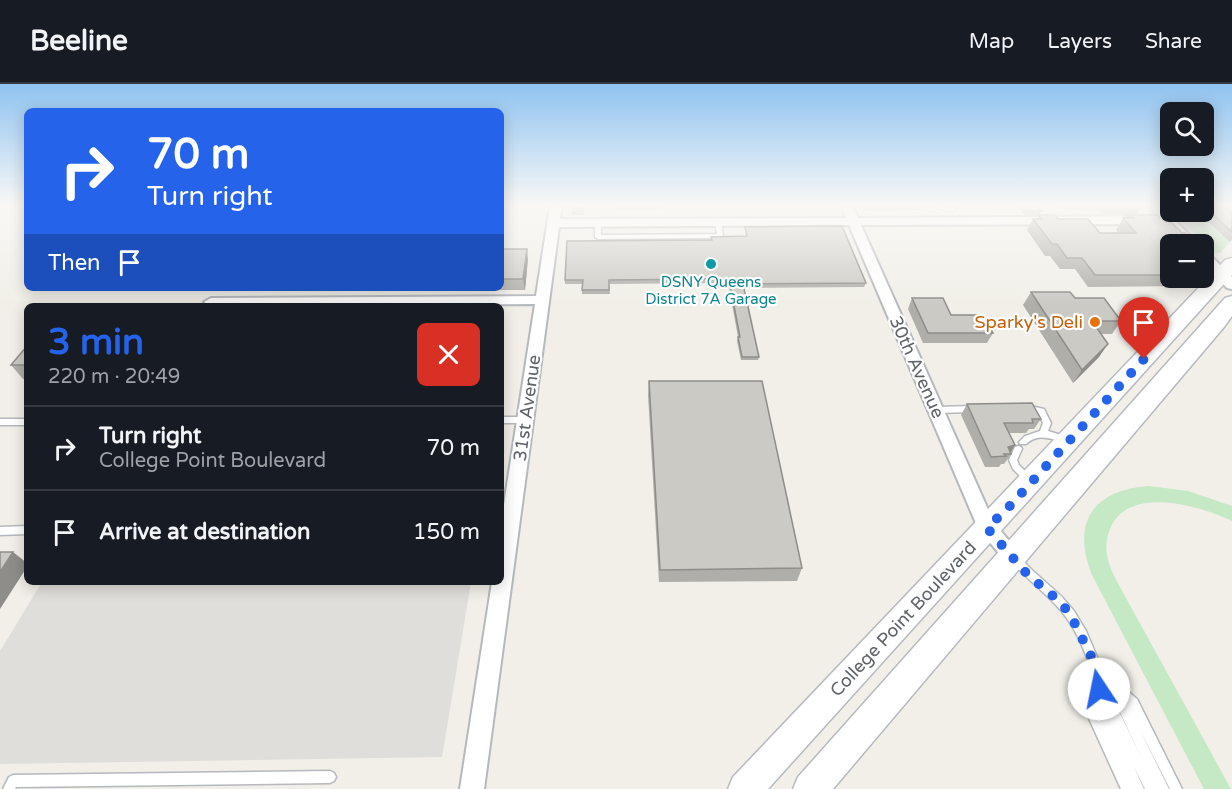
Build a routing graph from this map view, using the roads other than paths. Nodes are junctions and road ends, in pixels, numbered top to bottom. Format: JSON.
{"nodes":[{"id":1,"x":552,"y":239,"type":"edge"},
{"id":2,"x":861,"y":239,"type":"edge"},
{"id":3,"x":1214,"y":264,"type":"edge"},
{"id":4,"x":1229,"y":275,"type":"edge"},
{"id":5,"x":543,"y":300,"type":"junction"},
{"id":6,"x":211,"y":302,"type":"dead end"},
{"id":7,"x":1232,"y":302,"type":"edge"},
{"id":8,"x":1225,"y":322,"type":"edge"},
{"id":9,"x":1022,"y":408,"type":"edge"},
{"id":10,"x":987,"y":409,"type":"edge"},
{"id":11,"x":936,"y":410,"type":"junction"},
{"id":12,"x":504,"y":420,"type":"edge"},
{"id":13,"x":525,"y":420,"type":"junction"},
{"id":14,"x":0,"y":422,"type":"edge"},
{"id":15,"x":24,"y":422,"type":"edge"},
{"id":16,"x":1043,"y":433,"type":"junction"},
{"id":17,"x":1069,"y":440,"type":"junction"},
{"id":18,"x":1031,"y":481,"type":"junction"},
{"id":19,"x":506,"y":523,"type":"edge"},
{"id":20,"x":987,"y":528,"type":"junction"},
{"id":21,"x":24,"y":530,"type":"edge"},
{"id":22,"x":0,"y":531,"type":"edge"},
{"id":23,"x":504,"y":539,"type":"edge"},
{"id":24,"x":1013,"y":556,"type":"junction"},
{"id":25,"x":498,"y":585,"type":"edge"},
{"id":26,"x":1101,"y":676,"type":"junction"},
{"id":27,"x":330,"y":777,"type":"dead end"},
{"id":28,"x":9,"y":789,"type":"edge"},
{"id":29,"x":472,"y":789,"type":"edge"},
{"id":30,"x":745,"y":789,"type":"edge"},
{"id":31,"x":810,"y":789,"type":"edge"},
{"id":32,"x":1126,"y":789,"type":"edge"},
{"id":33,"x":1138,"y":789,"type":"edge"},
{"id":34,"x":1151,"y":789,"type":"edge"},
{"id":35,"x":1163,"y":789,"type":"edge"},
{"id":36,"x":1176,"y":789,"type":"edge"}],
"edges":[{"from":1,"to":5,"type":"street","name":"31st Avenue"},
{"from":2,"to":11,"type":"street","name":"30th Avenue"},
{"from":3,"to":4,"type":"street"},
{"from":4,"to":17,"type":"main road","name":"College Point Boulevard"},
{"from":5,"to":6,"type":"street"},
{"from":5,"to":13,"type":"street","name":"31st Avenue"},
{"from":7,"to":8,"type":"main road"},
{"from":8,"to":24,"type":"main road"},
{"from":9,"to":16,"type":"lane"},
{"from":10,"to":11,"type":"lane"},
{"from":11,"to":20,"type":"street","name":"30th Avenue"},
{"from":12,"to":13,"type":"lane"},
{"from":13,"to":19,"type":"street","name":"31st Avenue"},
{"from":14,"to":15,"type":"lane"},
{"from":16,"to":17,"type":"lane"},
{"from":16,"to":18,"type":"lane"},
{"from":17,"to":18,"type":"main road","name":"College Point Boulevard"},
{"from":18,"to":20,"type":"main road","name":"College Point Boulevard"},
{"from":19,"to":23,"type":"street","name":"31st Avenue"},
{"from":20,"to":24,"type":"street","name":"30th Avenue"},
{"from":20,"to":30,"type":"main road","name":"College Point Boulevard"},
{"from":21,"to":22,"type":"lane"},
{"from":24,"to":26,"type":"lane"},
{"from":24,"to":31,"type":"main road"},
{"from":25,"to":29,"type":"street","name":"31st Avenue"},
{"from":26,"to":32,"type":"lane"},
{"from":26,"to":33,"type":"lane"},
{"from":26,"to":34,"type":"lane"},
{"from":26,"to":35,"type":"lane"},
{"from":26,"to":36,"type":"lane"},
{"from":27,"to":28,"type":"lane"}]}
